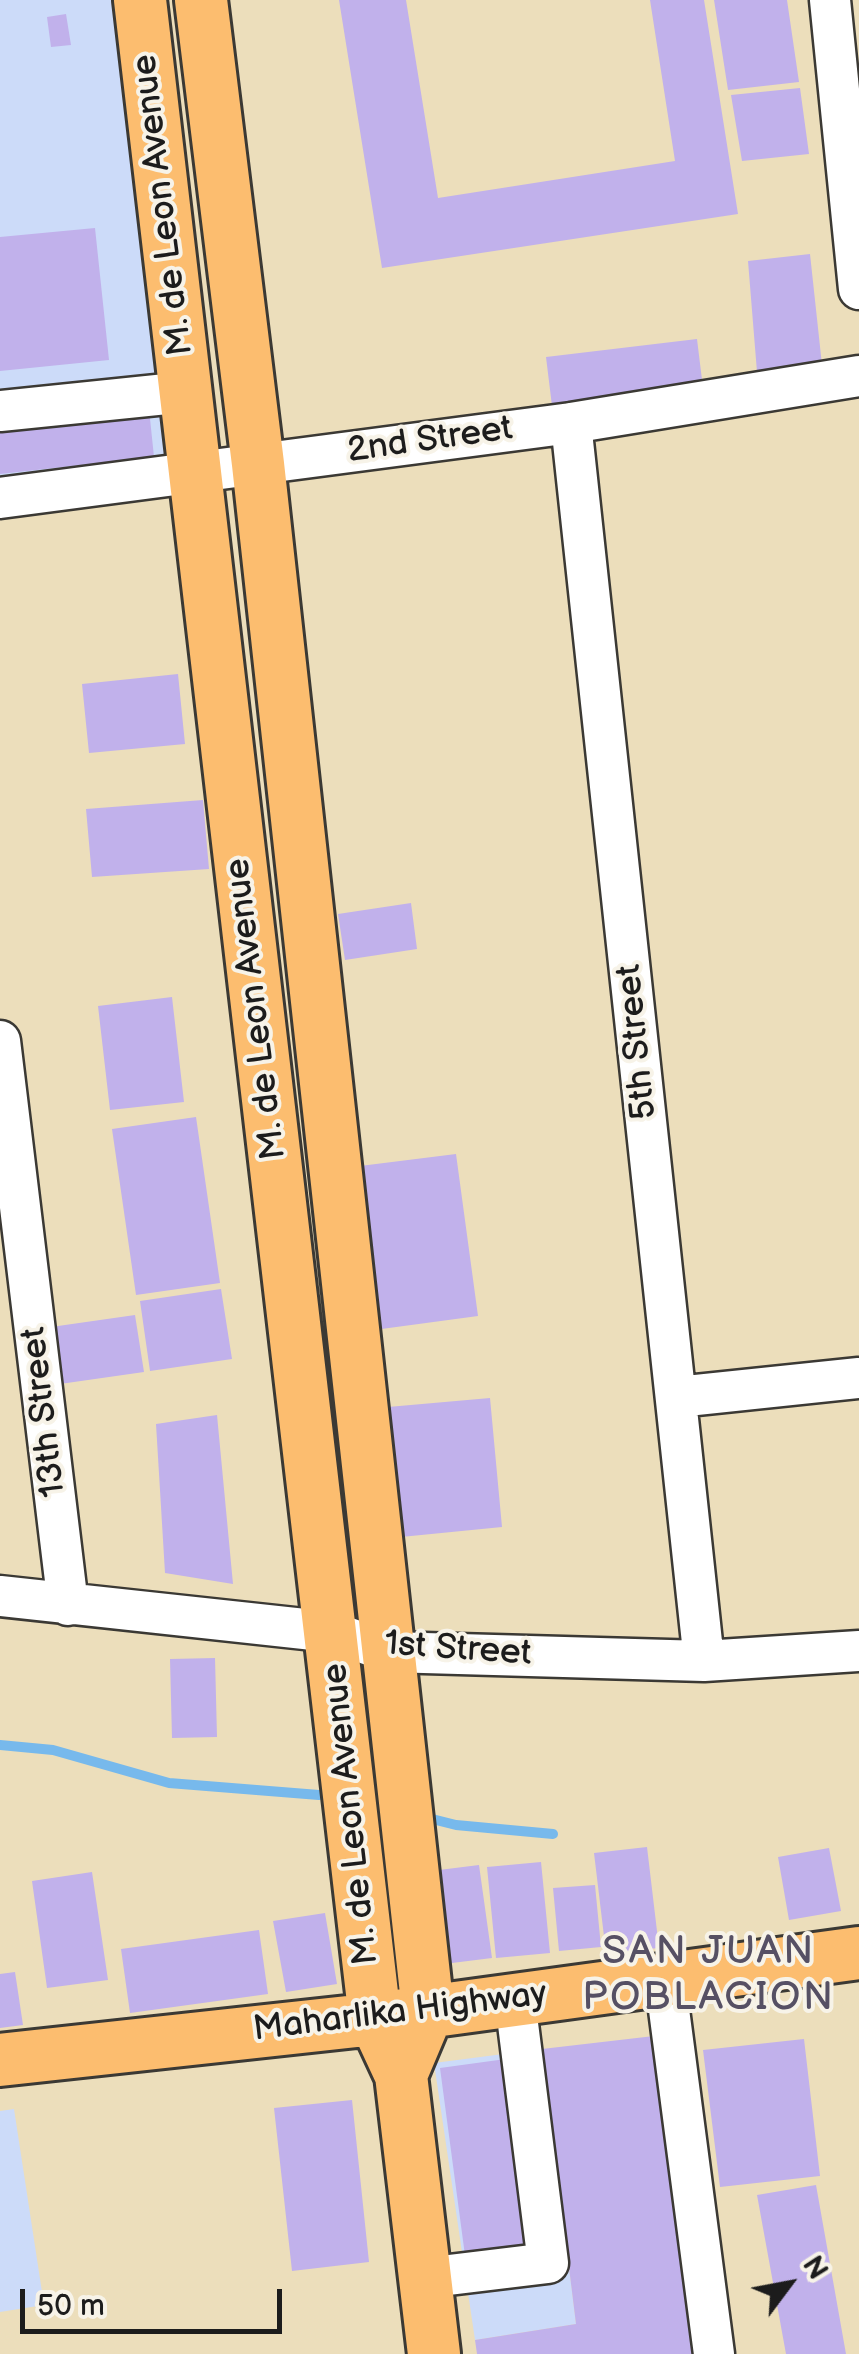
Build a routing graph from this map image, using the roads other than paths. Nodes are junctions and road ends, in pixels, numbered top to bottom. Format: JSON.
{"nodes":[{"id":1,"x":140,"y":0,"type":"edge"},
{"id":2,"x":201,"y":0,"type":"edge"},
{"id":3,"x":830,"y":0,"type":"edge"},
{"id":4,"x":859,"y":289,"type":"edge"},
{"id":5,"x":859,"y":376,"type":"edge"},
{"id":6,"x":186,"y":392,"type":"junction"},
{"id":7,"x":0,"y":410,"type":"edge"},
{"id":8,"x":571,"y":422,"type":"junction"},
{"id":9,"x":258,"y":464,"type":"junction"},
{"id":10,"x":193,"y":471,"type":"junction"},
{"id":11,"x":0,"y":498,"type":"edge"},
{"id":12,"x":0,"y":1041,"type":"edge"},
{"id":13,"x":859,"y":1378,"type":"edge"},
{"id":14,"x":677,"y":1397,"type":"junction"},
{"id":15,"x":0,"y":1596,"type":"edge"},
{"id":16,"x":68,"y":1606,"type":"junction"},
{"id":17,"x":332,"y":1632,"type":"junction"},
{"id":18,"x":859,"y":1650,"type":"edge"},
{"id":19,"x":390,"y":1652,"type":"junction"},
{"id":20,"x":704,"y":1662,"type":"junction"},
{"id":21,"x":859,"y":1954,"type":"edge"},
{"id":22,"x":664,"y":1979,"type":"junction"},
{"id":23,"x":515,"y":2000,"type":"junction"},
{"id":24,"x":428,"y":2011,"type":"junction"},
{"id":25,"x":375,"y":2018,"type":"junction"},
{"id":26,"x":0,"y":2060,"type":"edge"},
{"id":27,"x":401,"y":2075,"type":"junction"},
{"id":28,"x":424,"y":2278,"type":"junction"},
{"id":29,"x":434,"y":2354,"type":"edge"},
{"id":30,"x":714,"y":2354,"type":"edge"}],
"edges":[{"from":1,"to":6,"type":"main road","name":"M. de Leon Avenue"},
{"from":2,"to":9,"type":"main road","name":"M. de Leon Avenue"},
{"from":3,"to":4,"type":"street"},
{"from":5,"to":8,"type":"street","name":"2nd Street"},
{"from":6,"to":7,"type":"street"},
{"from":6,"to":10,"type":"main road","name":"M. de Leon Avenue"},
{"from":8,"to":9,"type":"street","name":"2nd Street"},
{"from":8,"to":14,"type":"street","name":"5th Street"},
{"from":9,"to":10,"type":"street","name":"2nd Street"},
{"from":9,"to":19,"type":"main road","name":"M. de Leon Avenue"},
{"from":10,"to":11,"type":"street","name":"2nd Street"},
{"from":10,"to":17,"type":"main road","name":"M. de Leon Avenue"},
{"from":12,"to":16,"type":"street","name":"13th Street"},
{"from":13,"to":14,"type":"street"},
{"from":14,"to":20,"type":"street","name":"5th Street"},
{"from":15,"to":16,"type":"street","name":"1st Street"},
{"from":16,"to":17,"type":"street","name":"1st Street"},
{"from":17,"to":19,"type":"street","name":"1st Street"},
{"from":17,"to":25,"type":"main road","name":"M. de Leon Avenue"},
{"from":18,"to":20,"type":"street","name":"1st Street"},
{"from":19,"to":20,"type":"street","name":"1st Street"},
{"from":19,"to":24,"type":"main road","name":"M. de Leon Avenue"},
{"from":21,"to":22,"type":"main road","name":"Maharlika Highway"},
{"from":22,"to":23,"type":"main road","name":"Maharlika Highway"},
{"from":22,"to":30,"type":"street"},
{"from":23,"to":24,"type":"main road","name":"Maharlika Highway"},
{"from":23,"to":28,"type":"street"},
{"from":24,"to":25,"type":"main road","name":"Maharlika Highway"},
{"from":24,"to":27,"type":"main road"},
{"from":25,"to":26,"type":"main road","name":"Maharlika Highway"},
{"from":25,"to":27,"type":"main road","name":"M. de Leon Avenue"},
{"from":27,"to":28,"type":"main road"},
{"from":28,"to":29,"type":"main road"}]}
